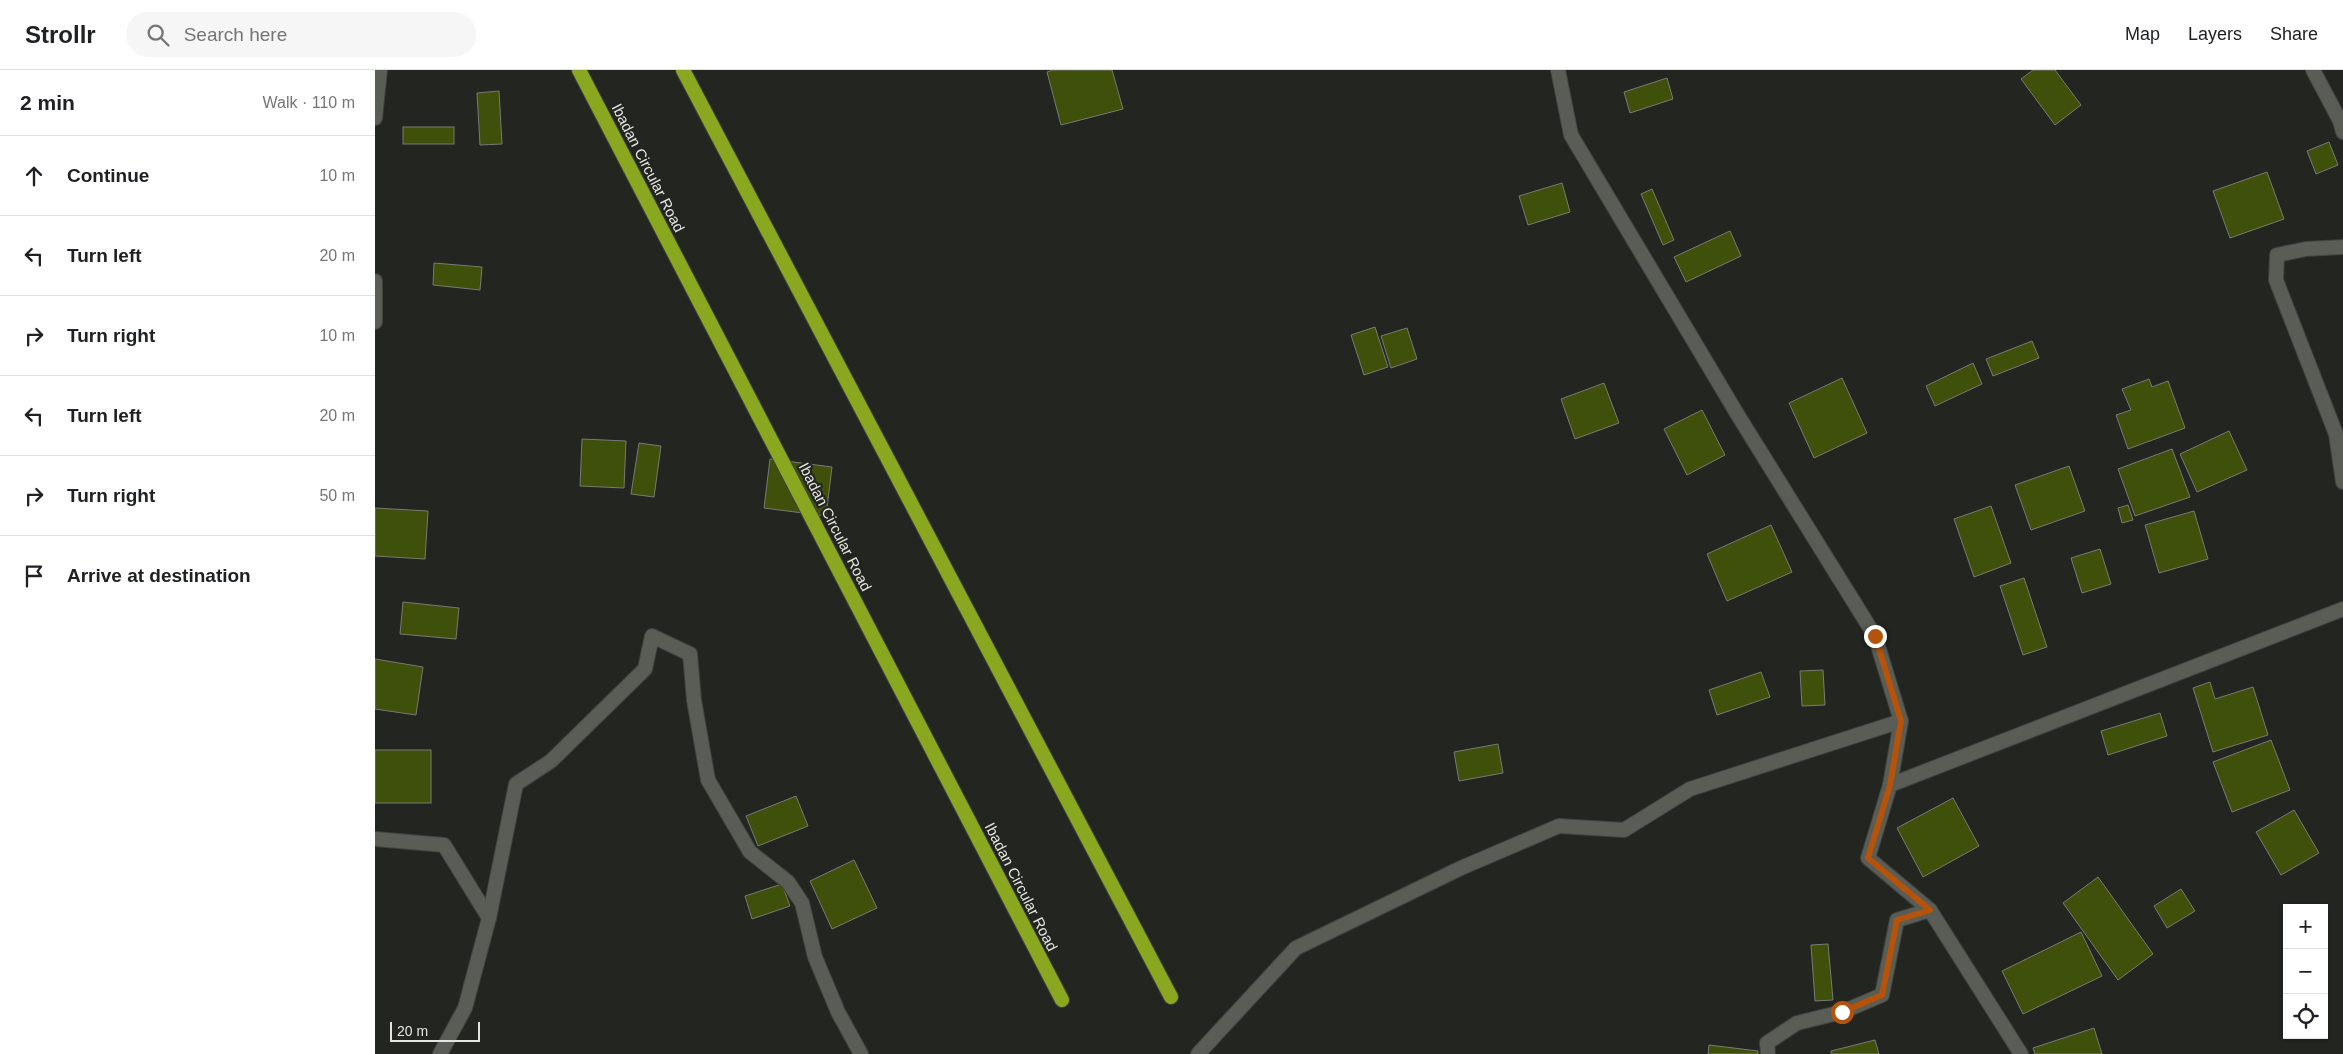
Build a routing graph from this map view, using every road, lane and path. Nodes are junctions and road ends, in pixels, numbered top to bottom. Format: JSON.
{"nodes":[{"id":1,"x":380,"y":70,"type":"edge"},
{"id":2,"x":579,"y":70,"type":"edge"},
{"id":3,"x":683,"y":70,"type":"edge"},
{"id":4,"x":1558,"y":70,"type":"edge"},
{"id":5,"x":2313,"y":70,"type":"edge"},
{"id":6,"x":375,"y":118,"type":"edge"},
{"id":7,"x":2343,"y":132,"type":"edge"},
{"id":8,"x":2343,"y":246,"type":"edge"},
{"id":9,"x":375,"y":280,"type":"edge"},
{"id":10,"x":375,"y":322,"type":"edge"},
{"id":11,"x":2343,"y":482,"type":"edge"},
{"id":12,"x":2343,"y":610,"type":"edge"},
{"id":13,"x":1901,"y":721,"type":"junction"},
{"id":14,"x":1890,"y":785,"type":"junction"},
{"id":15,"x":375,"y":839,"type":"edge"},
{"id":16,"x":1930,"y":910,"type":"junction"},
{"id":17,"x":489,"y":918,"type":"junction"},
{"id":18,"x":1171,"y":997,"type":"dead end"},
{"id":19,"x":1062,"y":1000,"type":"dead end"},
{"id":20,"x":440,"y":1054,"type":"edge"},
{"id":21,"x":861,"y":1054,"type":"edge"},
{"id":22,"x":1198,"y":1054,"type":"edge"},
{"id":23,"x":1768,"y":1054,"type":"edge"},
{"id":24,"x":2021,"y":1054,"type":"edge"}],
"edges":[{"from":1,"to":6,"type":"street"},
{"from":2,"to":19,"type":"highway","name":"Ibadan Circular Road"},
{"from":3,"to":18,"type":"highway"},
{"from":4,"to":13,"type":"street"},
{"from":5,"to":7,"type":"street"},
{"from":8,"to":11,"type":"street"},
{"from":9,"to":10,"type":"street"},
{"from":12,"to":14,"type":"street"},
{"from":13,"to":14,"type":"street"},
{"from":13,"to":22,"type":"street"},
{"from":14,"to":16,"type":"street"},
{"from":15,"to":17,"type":"street"},
{"from":16,"to":23,"type":"street"},
{"from":16,"to":24,"type":"street"},
{"from":17,"to":20,"type":"street"},
{"from":17,"to":21,"type":"street"}]}
